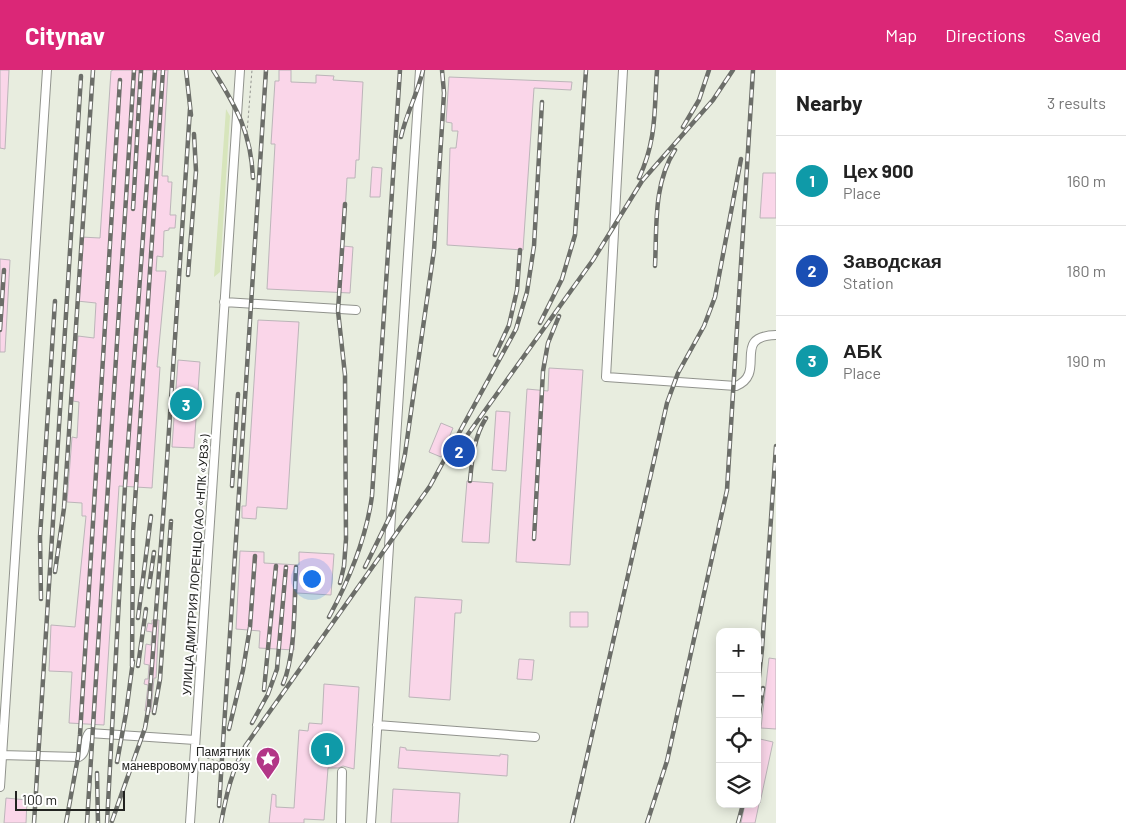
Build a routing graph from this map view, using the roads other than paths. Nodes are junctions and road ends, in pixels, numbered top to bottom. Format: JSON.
{"nodes":[{"id":1,"x":47,"y":70,"type":"edge"},
{"id":2,"x":240,"y":70,"type":"edge"},
{"id":3,"x":420,"y":70,"type":"edge"},
{"id":4,"x":623,"y":70,"type":"edge"},
{"id":5,"x":224,"y":302,"type":"junction"},
{"id":6,"x":356,"y":310,"type":"dead end"},
{"id":7,"x":776,"y":335,"type":"edge"},
{"id":8,"x":377,"y":724,"type":"junction"},
{"id":9,"x":535,"y":737,"type":"dead end"},
{"id":10,"x":195,"y":740,"type":"junction"},
{"id":11,"x":1,"y":755,"type":"edge"},
{"id":12,"x":342,"y":772,"type":"dead end"},
{"id":13,"x":0,"y":787,"type":"edge"},
{"id":14,"x":190,"y":823,"type":"edge"},
{"id":15,"x":341,"y":823,"type":"edge"},
{"id":16,"x":371,"y":823,"type":"edge"}],
"edges":[{"from":1,"to":11,"type":"lane"},
{"from":2,"to":5,"type":"lane","name":"УЛИЦА ДМИТРИЯ ЛОРЕНЦО (АО «НПК «УВЗ»)"},
{"from":3,"to":8,"type":"lane"},
{"from":4,"to":7,"type":"lane"},
{"from":5,"to":6,"type":"lane"},
{"from":5,"to":10,"type":"lane","name":"УЛИЦА ДМИТРИЯ ЛОРЕНЦО (АО «НПК «УВЗ»)"},
{"from":8,"to":9,"type":"lane"},
{"from":8,"to":16,"type":"lane"},
{"from":10,"to":11,"type":"lane"},
{"from":10,"to":14,"type":"lane","name":"УЛИЦА ДМИТРИЯ ЛОРЕНЦО (АО «НПК «УВЗ»)"},
{"from":11,"to":13,"type":"lane"},
{"from":12,"to":15,"type":"lane"}]}
